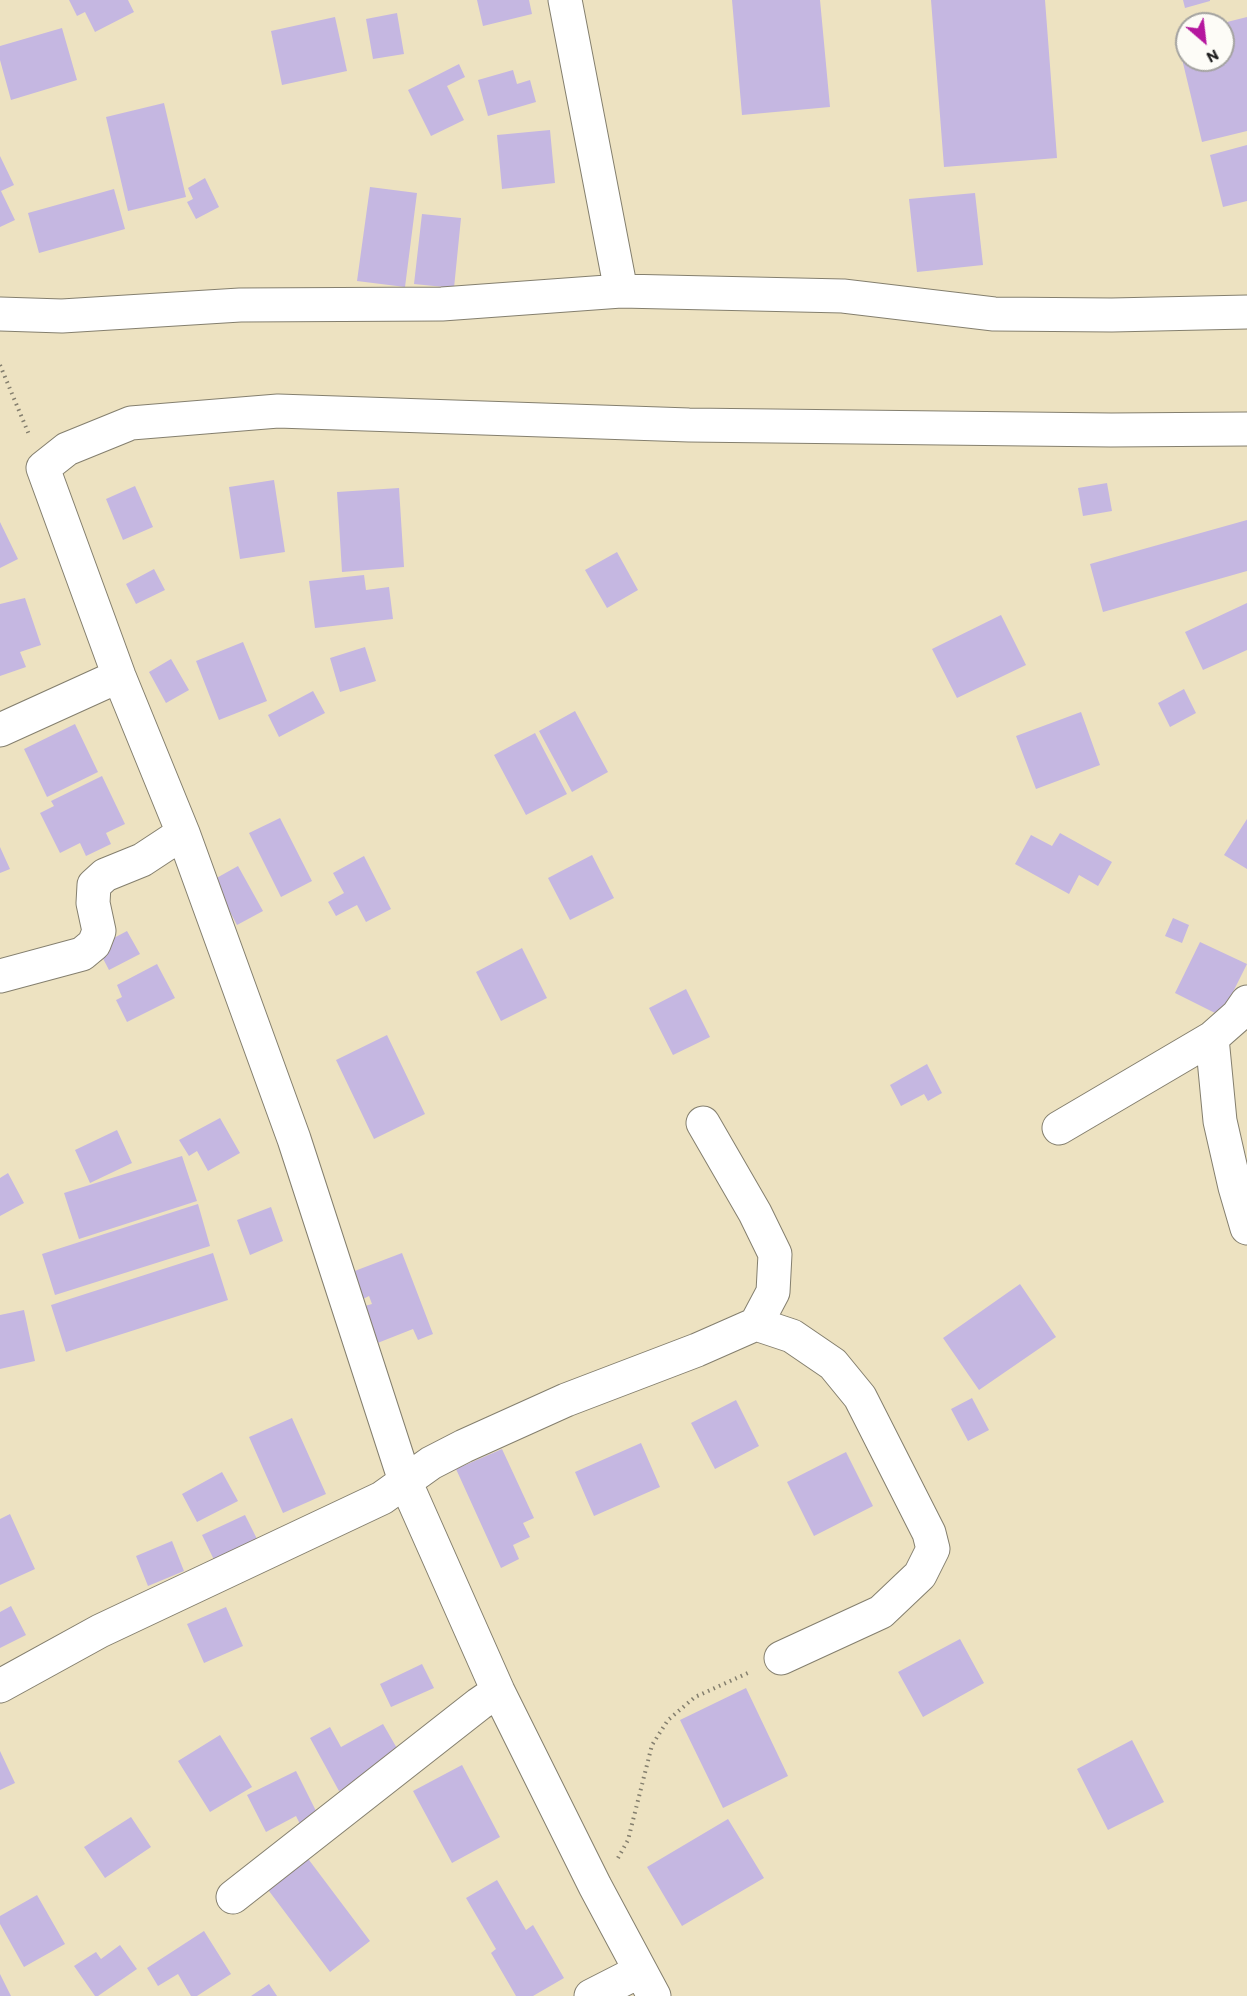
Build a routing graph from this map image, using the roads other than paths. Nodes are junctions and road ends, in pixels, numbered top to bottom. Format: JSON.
{"nodes":[{"id":1,"x":565,"y":0,"type":"edge"},
{"id":2,"x":621,"y":291,"type":"junction"},
{"id":3,"x":1247,"y":312,"type":"edge"},
{"id":4,"x":0,"y":314,"type":"edge"},
{"id":5,"x":1247,"y":429,"type":"edge"},
{"id":6,"x":119,"y":676,"type":"junction"},
{"id":7,"x":0,"y":730,"type":"edge"},
{"id":8,"x":183,"y":833,"type":"junction"},
{"id":9,"x":0,"y":976,"type":"edge"},
{"id":10,"x":1247,"y":1002,"type":"edge"},
{"id":11,"x":1212,"y":1038,"type":"junction"},
{"id":12,"x":703,"y":1123,"type":"dead end"},
{"id":13,"x":1059,"y":1128,"type":"dead end"},
{"id":14,"x":1247,"y":1228,"type":"edge"},
{"id":15,"x":756,"y":1324,"type":"junction"},
{"id":16,"x":405,"y":1480,"type":"junction"},
{"id":17,"x":781,"y":1658,"type":"road end"},
{"id":18,"x":0,"y":1686,"type":"edge"},
{"id":19,"x":498,"y":1692,"type":"junction"},
{"id":20,"x":233,"y":1897,"type":"dead end"},
{"id":21,"x":647,"y":1983,"type":"edge"},
{"id":22,"x":591,"y":1996,"type":"edge"}],
"edges":[{"from":1,"to":2,"type":"street"},
{"from":2,"to":3,"type":"street"},
{"from":2,"to":4,"type":"street"},
{"from":5,"to":6,"type":"street"},
{"from":6,"to":7,"type":"street"},
{"from":6,"to":8,"type":"street"},
{"from":8,"to":9,"type":"street"},
{"from":8,"to":16,"type":"street"},
{"from":10,"to":11,"type":"street"},
{"from":11,"to":13,"type":"street"},
{"from":11,"to":14,"type":"street"},
{"from":12,"to":15,"type":"street"},
{"from":15,"to":16,"type":"street"},
{"from":15,"to":17,"type":"street"},
{"from":16,"to":18,"type":"street"},
{"from":16,"to":19,"type":"street"},
{"from":19,"to":20,"type":"street"},
{"from":19,"to":21,"type":"street"},
{"from":21,"to":22,"type":"street"}]}
